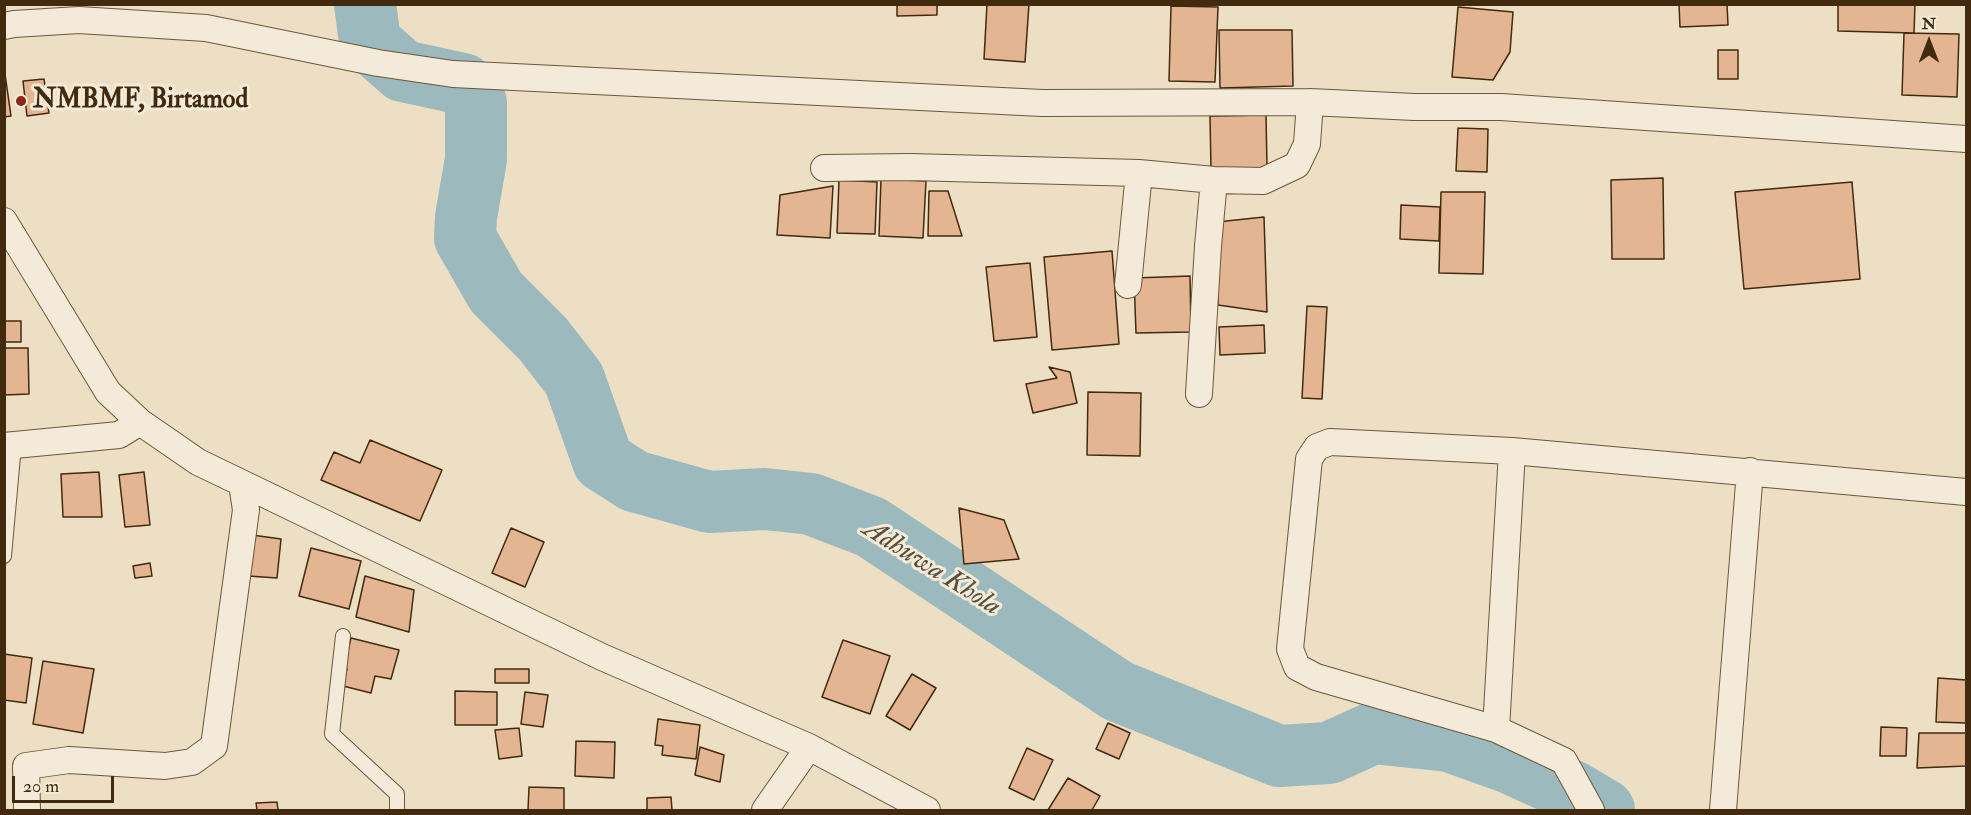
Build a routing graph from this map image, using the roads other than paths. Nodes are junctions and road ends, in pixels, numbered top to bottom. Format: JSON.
{"nodes":[{"id":1,"x":4,"y":27,"type":"edge"},
{"id":2,"x":1310,"y":102,"type":"junction"},
{"id":3,"x":1966,"y":139,"type":"edge"},
{"id":4,"x":824,"y":168,"type":"dead end"},
{"id":5,"x":1139,"y":173,"type":"junction"},
{"id":6,"x":1214,"y":180,"type":"junction"},
{"id":7,"x":4,"y":221,"type":"edge"},
{"id":8,"x":1128,"y":285,"type":"dead end"},
{"id":9,"x":1199,"y":394,"type":"dead end"},
{"id":10,"x":140,"y":422,"type":"junction"},
{"id":11,"x":9,"y":446,"type":"edge"},
{"id":12,"x":1512,"y":451,"type":"junction"},
{"id":13,"x":1750,"y":471,"type":"junction"},
{"id":14,"x":242,"y":484,"type":"junction"},
{"id":15,"x":1966,"y":492,"type":"edge"},
{"id":16,"x":4,"y":556,"type":"edge"},
{"id":17,"x":343,"y":636,"type":"dead end"},
{"id":18,"x":1496,"y":729,"type":"junction"},
{"id":19,"x":808,"y":747,"type":"junction"},
{"id":20,"x":27,"y":810,"type":"edge"},
{"id":21,"x":397,"y":810,"type":"edge"},
{"id":22,"x":765,"y":810,"type":"edge"},
{"id":23,"x":927,"y":810,"type":"edge"},
{"id":24,"x":1591,"y":810,"type":"edge"},
{"id":25,"x":1723,"y":810,"type":"edge"}],
"edges":[{"from":1,"to":2,"type":"street"},
{"from":2,"to":3,"type":"street"},
{"from":2,"to":6,"type":"street"},
{"from":4,"to":5,"type":"street"},
{"from":5,"to":6,"type":"street"},
{"from":5,"to":8,"type":"street"},
{"from":6,"to":9,"type":"street"},
{"from":7,"to":10,"type":"street"},
{"from":10,"to":11,"type":"street"},
{"from":10,"to":14,"type":"street"},
{"from":11,"to":16,"type":"lane"},
{"from":12,"to":13,"type":"street"},
{"from":12,"to":18,"type":"street"},
{"from":12,"to":18,"type":"street"},
{"from":13,"to":15,"type":"street"},
{"from":13,"to":25,"type":"street"},
{"from":14,"to":19,"type":"street"},
{"from":14,"to":20,"type":"street"},
{"from":17,"to":21,"type":"lane"},
{"from":18,"to":24,"type":"street"},
{"from":19,"to":22,"type":"street"},
{"from":19,"to":23,"type":"street"}]}
